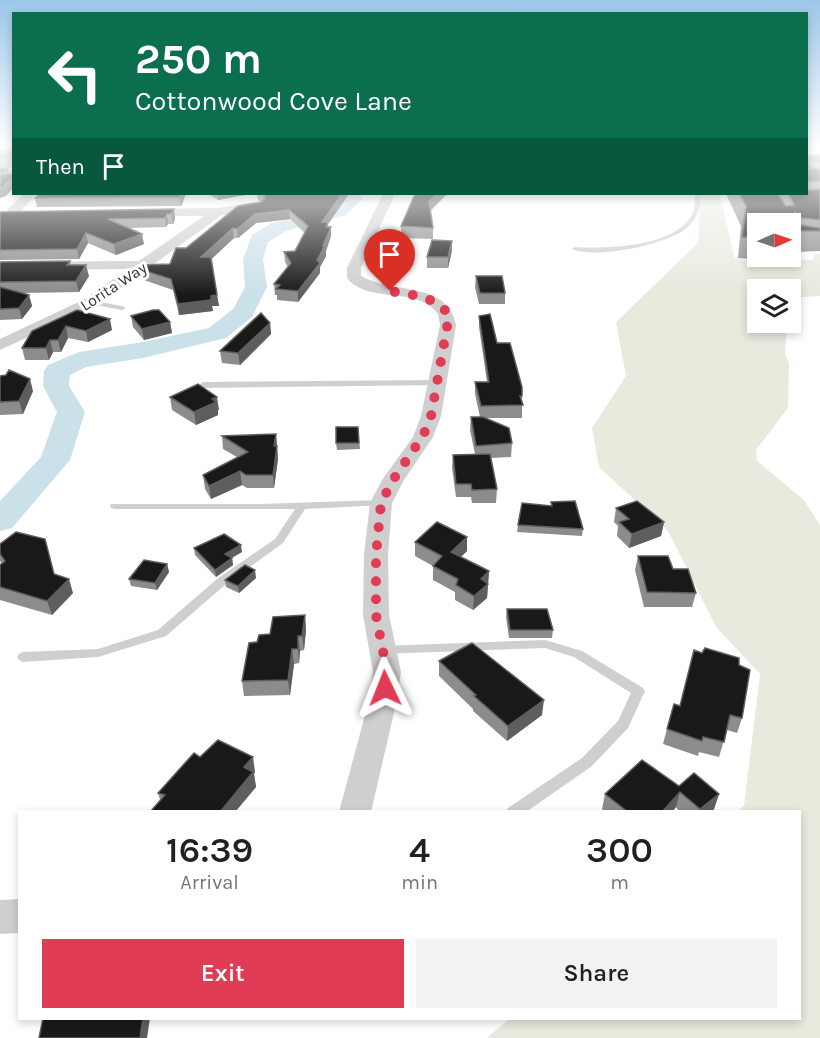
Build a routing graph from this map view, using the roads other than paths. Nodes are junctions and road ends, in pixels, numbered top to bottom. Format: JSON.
{"nodes":[{"id":1,"x":27,"y":196,"type":"edge"},
{"id":2,"x":388,"y":196,"type":"edge"},
{"id":3,"x":698,"y":196,"type":"edge"},
{"id":4,"x":258,"y":206,"type":"edge"},
{"id":5,"x":218,"y":212,"type":"junction"},
{"id":6,"x":34,"y":213,"type":"edge"},
{"id":7,"x":127,"y":213,"type":"edge"},
{"id":8,"x":6,"y":214,"type":"edge"},
{"id":9,"x":575,"y":249,"type":"dead end"},
{"id":10,"x":0,"y":266,"type":"edge"},
{"id":11,"x":143,"y":266,"type":"junction"},
{"id":12,"x":91,"y":302,"type":"junction"},
{"id":13,"x":122,"y":308,"type":"dead end"},
{"id":14,"x":5,"y":340,"type":"edge"},
{"id":15,"x":436,"y":383,"type":"junction"},
{"id":16,"x":203,"y":385,"type":"edge"},
{"id":17,"x":381,"y":503,"type":"junction"},
{"id":18,"x":115,"y":506,"type":"dead end"},
{"id":19,"x":302,"y":506,"type":"junction"},
{"id":20,"x":382,"y":650,"type":"junction"},
{"id":21,"x":23,"y":657,"type":"dead end"},
{"id":22,"x":356,"y":810,"type":"edge"},
{"id":23,"x":516,"y":810,"type":"edge"},
{"id":24,"x":18,"y":916,"type":"edge"},
{"id":25,"x":0,"y":917,"type":"edge"}],
"edges":[{"from":1,"to":8,"type":"street"},
{"from":2,"to":15,"type":"street"},
{"from":3,"to":9,"type":"lane"},
{"from":4,"to":5,"type":"street"},
{"from":5,"to":7,"type":"street"},
{"from":5,"to":11,"type":"street","name":"Lorita Way"},
{"from":6,"to":8,"type":"street"},
{"from":10,"to":11,"type":"street"},
{"from":11,"to":12,"type":"street","name":"Lorita Way"},
{"from":12,"to":13,"type":"lane"},
{"from":12,"to":14,"type":"street","name":"Lorita Way"},
{"from":15,"to":16,"type":"lane"},
{"from":15,"to":17,"type":"street"},
{"from":17,"to":19,"type":"lane"},
{"from":17,"to":20,"type":"street"},
{"from":18,"to":19,"type":"lane"},
{"from":19,"to":21,"type":"lane"},
{"from":20,"to":22,"type":"street"},
{"from":20,"to":23,"type":"lane"},
{"from":24,"to":25,"type":"street"}]}
